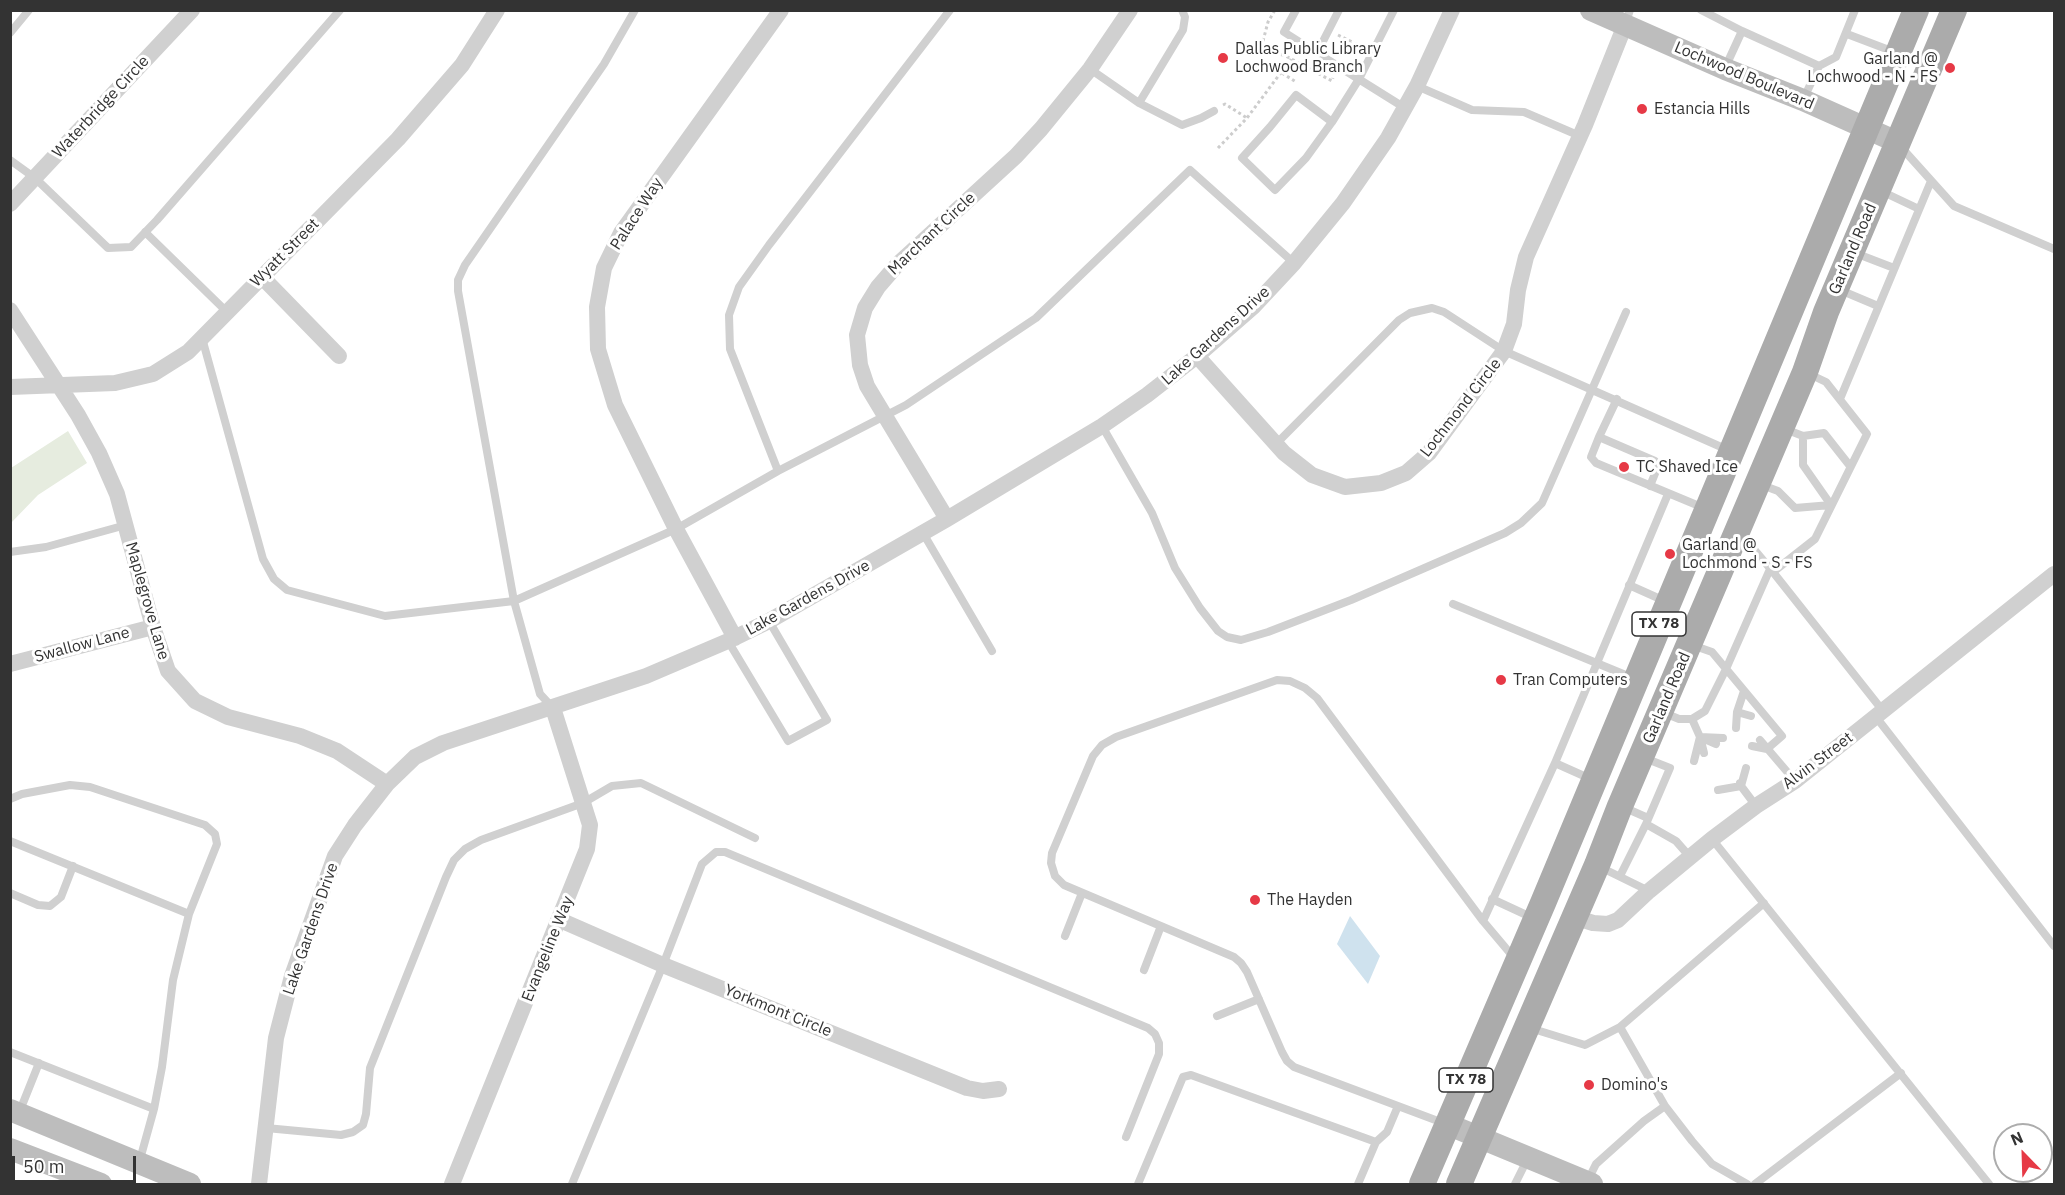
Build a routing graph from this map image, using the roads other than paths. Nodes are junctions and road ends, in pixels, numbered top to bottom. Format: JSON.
{"nodes":[{"id":1,"x":28,"y":10,"type":"edge"},
{"id":2,"x":192,"y":10,"type":"edge"},
{"id":3,"x":340,"y":10,"type":"edge"},
{"id":4,"x":498,"y":10,"type":"edge"},
{"id":5,"x":635,"y":10,"type":"edge"},
{"id":6,"x":780,"y":10,"type":"edge"},
{"id":7,"x":950,"y":10,"type":"edge"},
{"id":8,"x":1130,"y":10,"type":"edge"},
{"id":9,"x":1182,"y":10,"type":"edge"},
{"id":10,"x":1296,"y":10,"type":"edge"},
{"id":11,"x":1339,"y":10,"type":"edge"},
{"id":12,"x":1394,"y":10,"type":"edge"},
{"id":13,"x":1452,"y":10,"type":"edge"},
{"id":14,"x":1591,"y":10,"type":"edge"},
{"id":15,"x":1701,"y":10,"type":"edge"},
{"id":16,"x":1855,"y":10,"type":"edge"},
{"id":17,"x":1916,"y":10,"type":"edge"},
{"id":18,"x":1954,"y":10,"type":"edge"},
{"id":19,"x":1628,"y":18,"type":"edge"},
{"id":20,"x":1742,"y":31,"type":"junction"},
{"id":21,"x":10,"y":33,"type":"edge"},
{"id":22,"x":1847,"y":34,"type":"junction"},
{"id":23,"x":1317,"y":53,"type":"junction"},
{"id":24,"x":1898,"y":54,"type":"junction"},
{"id":25,"x":1819,"y":66,"type":"junction"},
{"id":26,"x":1090,"y":69,"type":"junction"},
{"id":27,"x":1725,"y":69,"type":"junction"},
{"id":28,"x":1359,"y":79,"type":"junction"},
{"id":29,"x":1418,"y":86,"type":"junction"},
{"id":30,"x":1803,"y":100,"type":"junction"},
{"id":31,"x":1139,"y":103,"type":"junction"},
{"id":32,"x":1405,"y":108,"type":"junction"},
{"id":33,"x":1214,"y":111,"type":"dead end"},
{"id":34,"x":1332,"y":122,"type":"junction"},
{"id":35,"x":1867,"y":128,"type":"junction"},
{"id":36,"x":1580,"y":136,"type":"junction"},
{"id":37,"x":1897,"y":142,"type":"junction"},
{"id":38,"x":10,"y":160,"type":"edge"},
{"id":39,"x":35,"y":178,"type":"junction"},
{"id":40,"x":1931,"y":181,"type":"junction"},
{"id":41,"x":1878,"y":190,"type":"junction"},
{"id":42,"x":10,"y":204,"type":"edge"},
{"id":43,"x":1919,"y":208,"type":"junction"},
{"id":44,"x":146,"y":232,"type":"junction"},
{"id":45,"x":2055,"y":249,"type":"edge"},
{"id":46,"x":1851,"y":252,"type":"junction"},
{"id":47,"x":1294,"y":263,"type":"junction"},
{"id":48,"x":1894,"y":268,"type":"junction"},
{"id":49,"x":262,"y":277,"type":"junction"},
{"id":50,"x":1836,"y":289,"type":"junction"},
{"id":51,"x":1878,"y":306,"type":"junction"},
{"id":52,"x":10,"y":310,"type":"edge"},
{"id":53,"x":227,"y":312,"type":"junction"},
{"id":54,"x":1626,"y":312,"type":"dead end"},
{"id":55,"x":202,"y":338,"type":"junction"},
{"id":56,"x":1504,"y":351,"type":"junction"},
{"id":57,"x":339,"y":356,"type":"dead end"},
{"id":58,"x":1197,"y":356,"type":"junction"},
{"id":59,"x":1805,"y":372,"type":"junction"},
{"id":60,"x":60,"y":386,"type":"junction"},
{"id":61,"x":10,"y":387,"type":"edge"},
{"id":62,"x":1593,"y":388,"type":"junction"},
{"id":63,"x":1617,"y":399,"type":"junction"},
{"id":64,"x":1840,"y":399,"type":"junction"},
{"id":65,"x":884,"y":416,"type":"junction"},
{"id":66,"x":1102,"y":426,"type":"junction"},
{"id":67,"x":1792,"y":432,"type":"junction"},
{"id":68,"x":1599,"y":437,"type":"junction"},
{"id":69,"x":1276,"y":444,"type":"junction"},
{"id":70,"x":1732,"y":451,"type":"junction"},
{"id":71,"x":1851,"y":466,"type":"junction"},
{"id":72,"x":778,"y":471,"type":"junction"},
{"id":73,"x":1761,"y":474,"type":"junction"},
{"id":74,"x":1650,"y":486,"type":"junction"},
{"id":75,"x":1668,"y":494,"type":"junction"},
{"id":76,"x":1832,"y":505,"type":"junction"},
{"id":77,"x":1707,"y":509,"type":"junction"},
{"id":78,"x":947,"y":519,"type":"junction"},
{"id":79,"x":126,"y":525,"type":"junction"},
{"id":80,"x":676,"y":529,"type":"junction"},
{"id":81,"x":923,"y":533,"type":"junction"},
{"id":82,"x":1734,"y":539,"type":"junction"},
{"id":83,"x":10,"y":552,"type":"edge"},
{"id":84,"x":1772,"y":570,"type":"junction"},
{"id":85,"x":2055,"y":574,"type":"edge"},
{"id":86,"x":1629,"y":585,"type":"junction"},
{"id":87,"x":514,"y":601,"type":"junction"},
{"id":88,"x":1668,"y":603,"type":"junction"},
{"id":89,"x":1453,"y":604,"type":"dead end"},
{"id":90,"x":769,"y":621,"type":"junction"},
{"id":91,"x":153,"y":627,"type":"junction"},
{"id":92,"x":731,"y":640,"type":"junction"},
{"id":93,"x":1689,"y":644,"type":"junction"},
{"id":94,"x":992,"y":651,"type":"dead end"},
{"id":95,"x":1597,"y":663,"type":"junction"},
{"id":96,"x":10,"y":664,"type":"edge"},
{"id":97,"x":1726,"y":669,"type":"junction"},
{"id":98,"x":1636,"y":679,"type":"junction"},
{"id":99,"x":1744,"y":691,"type":"junction"},
{"id":100,"x":553,"y":708,"type":"junction"},
{"id":101,"x":1661,"y":712,"type":"junction"},
{"id":102,"x":1737,"y":712,"type":"junction"},
{"id":103,"x":1879,"y":714,"type":"junction"},
{"id":104,"x":1748,"y":718,"type":"dead end"},
{"id":105,"x":1692,"y":719,"type":"junction"},
{"id":106,"x":1736,"y":728,"type":"dead end"},
{"id":107,"x":1700,"y":737,"type":"junction"},
{"id":108,"x":1763,"y":737,"type":"dead end"},
{"id":109,"x":1720,"y":741,"type":"dead end"},
{"id":110,"x":1752,"y":746,"type":"dead end"},
{"id":111,"x":1767,"y":749,"type":"junction"},
{"id":112,"x":1704,"y":753,"type":"dead end"},
{"id":113,"x":1642,"y":756,"type":"junction"},
{"id":114,"x":1694,"y":761,"type":"dead end"},
{"id":115,"x":1554,"y":763,"type":"junction"},
{"id":116,"x":1743,"y":771,"type":"dead end"},
{"id":117,"x":1594,"y":780,"type":"junction"},
{"id":118,"x":1795,"y":781,"type":"junction"},
{"id":119,"x":1727,"y":783,"type":"dead end"},
{"id":120,"x":387,"y":784,"type":"junction"},
{"id":121,"x":1741,"y":786,"type":"junction"},
{"id":122,"x":1718,"y":790,"type":"dead end"},
{"id":123,"x":10,"y":799,"type":"edge"},
{"id":124,"x":583,"y":803,"type":"junction"},
{"id":125,"x":1620,"y":806,"type":"junction"},
{"id":126,"x":1756,"y":806,"type":"junction"},
{"id":127,"x":1647,"y":821,"type":"junction"},
{"id":128,"x":755,"y":838,"type":"dead end"},
{"id":129,"x":1712,"y":839,"type":"junction"},
{"id":130,"x":10,"y":841,"type":"edge"},
{"id":131,"x":1690,"y":857,"type":"junction"},
{"id":132,"x":1597,"y":865,"type":"junction"},
{"id":133,"x":73,"y":866,"type":"junction"},
{"id":134,"x":1620,"y":876,"type":"junction"},
{"id":135,"x":1649,"y":891,"type":"junction"},
{"id":136,"x":1082,"y":892,"type":"junction"},
{"id":137,"x":10,"y":893,"type":"edge"},
{"id":138,"x":1492,"y":899,"type":"junction"},
{"id":139,"x":1764,"y":903,"type":"junction"},
{"id":140,"x":1539,"y":911,"type":"junction"},
{"id":141,"x":189,"y":914,"type":"junction"},
{"id":142,"x":1574,"y":916,"type":"junction"},
{"id":143,"x":560,"y":920,"type":"junction"},
{"id":144,"x":1483,"y":921,"type":"junction"},
{"id":145,"x":1161,"y":926,"type":"junction"},
{"id":146,"x":1065,"y":936,"type":"dead end"},
{"id":147,"x":2055,"y":946,"type":"edge"},
{"id":148,"x":1518,"y":962,"type":"junction"},
{"id":149,"x":663,"y":965,"type":"junction"},
{"id":150,"x":1144,"y":970,"type":"dead end"},
{"id":151,"x":1259,"y":999,"type":"junction"},
{"id":152,"x":1217,"y":1016,"type":"dead end"},
{"id":153,"x":1620,"y":1027,"type":"junction"},
{"id":154,"x":1527,"y":1028,"type":"junction"},
{"id":155,"x":10,"y":1052,"type":"edge"},
{"id":156,"x":39,"y":1063,"type":"junction"},
{"id":157,"x":1901,"y":1073,"type":"junction"},
{"id":158,"x":999,"y":1089,"type":"dead end"},
{"id":159,"x":1398,"y":1106,"type":"junction"},
{"id":160,"x":1665,"y":1106,"type":"junction"},
{"id":161,"x":154,"y":1109,"type":"junction"},
{"id":162,"x":15,"y":1112,"type":"edge"},
{"id":163,"x":1447,"y":1124,"type":"junction"},
{"id":164,"x":266,"y":1128,"type":"junction"},
{"id":165,"x":1126,"y":1137,"type":"dead end"},
{"id":166,"x":1480,"y":1137,"type":"junction"},
{"id":167,"x":1377,"y":1142,"type":"junction"},
{"id":168,"x":10,"y":1149,"type":"edge"},
{"id":169,"x":1528,"y":1158,"type":"junction"},
{"id":170,"x":139,"y":1163,"type":"junction"},
{"id":171,"x":1584,"y":1183,"type":"edge"},
{"id":172,"x":99,"y":1184,"type":"edge"},
{"id":173,"x":190,"y":1185,"type":"edge"},
{"id":174,"x":259,"y":1185,"type":"edge"},
{"id":175,"x":452,"y":1185,"type":"edge"},
{"id":176,"x":572,"y":1185,"type":"edge"},
{"id":177,"x":1138,"y":1185,"type":"edge"},
{"id":178,"x":1358,"y":1185,"type":"edge"},
{"id":179,"x":1422,"y":1185,"type":"edge"},
{"id":180,"x":1459,"y":1185,"type":"edge"},
{"id":181,"x":1515,"y":1185,"type":"edge"},
{"id":182,"x":1748,"y":1185,"type":"edge"},
{"id":183,"x":1755,"y":1185,"type":"edge"},
{"id":184,"x":1989,"y":1185,"type":"edge"}],
"edges":[{"from":1,"to":21,"type":"lane"},
{"from":2,"to":39,"type":"street","name":"Waterbridge Circle"},
{"from":3,"to":44,"type":"lane"},
{"from":4,"to":49,"type":"street","name":"Wyatt Street"},
{"from":5,"to":87,"type":"lane"},
{"from":6,"to":80,"type":"street","name":"Palace Way"},
{"from":7,"to":72,"type":"lane"},
{"from":8,"to":26,"type":"street","name":"Marchant Circle"},
{"from":9,"to":31,"type":"lane"},
{"from":10,"to":23,"type":"lane"},
{"from":11,"to":23,"type":"lane"},
{"from":12,"to":28,"type":"lane"},
{"from":13,"to":29,"type":"street","name":"Lake Gardens Drive"},
{"from":14,"to":19,"type":"street","name":"Lochwood Boulevard"},
{"from":15,"to":20,"type":"lane"},
{"from":16,"to":22,"type":"lane"},
{"from":17,"to":24,"type":"main road","name":"Garland Road","number":"TX 78"},
{"from":18,"to":37,"type":"main road","name":"Garland Road","number":"TX 78"},
{"from":19,"to":27,"type":"street","name":"Lochwood Boulevard"},
{"from":19,"to":36,"type":"street","name":"Lochmond Circle"},
{"from":20,"to":25,"type":"lane"},
{"from":20,"to":27,"type":"lane"},
{"from":22,"to":24,"type":"lane"},
{"from":22,"to":25,"type":"lane"},
{"from":23,"to":28,"type":"lane"},
{"from":24,"to":35,"type":"main road","name":"Garland Road","number":"TX 78"},
{"from":25,"to":30,"type":"lane"},
{"from":26,"to":31,"type":"lane"},
{"from":26,"to":65,"type":"street","name":"Marchant Circle"},
{"from":27,"to":30,"type":"street","name":"Lochwood Boulevard"},
{"from":28,"to":32,"type":"lane"},
{"from":28,"to":34,"type":"lane"},
{"from":29,"to":32,"type":"street","name":"Lake Gardens Drive"},
{"from":29,"to":36,"type":"lane"},
{"from":30,"to":35,"type":"street","name":"Lochwood Boulevard"},
{"from":31,"to":33,"type":"lane"},
{"from":32,"to":47,"type":"street","name":"Lake Gardens Drive"},
{"from":34,"to":34,"type":"lane"},
{"from":35,"to":37,"type":"street","name":"Lochwood Boulevard"},
{"from":35,"to":70,"type":"main road","name":"Garland Road","number":"TX 78"},
{"from":36,"to":56,"type":"street","name":"Lochmond Circle"},
{"from":37,"to":40,"type":"lane"},
{"from":37,"to":41,"type":"main road","name":"Garland Road","number":"TX 78"},
{"from":38,"to":39,"type":"lane"},
{"from":39,"to":42,"type":"street","name":"Waterbridge Circle"},
{"from":39,"to":44,"type":"lane"},
{"from":40,"to":43,"type":"lane"},
{"from":40,"to":45,"type":"lane"},
{"from":41,"to":43,"type":"lane"},
{"from":41,"to":46,"type":"main road","name":"Garland Road","number":"TX 78"},
{"from":43,"to":48,"type":"lane"},
{"from":44,"to":53,"type":"lane"},
{"from":46,"to":48,"type":"lane"},
{"from":46,"to":50,"type":"main road","name":"Garland Road","number":"TX 78"},
{"from":47,"to":58,"type":"street","name":"Lake Gardens Drive"},
{"from":47,"to":65,"type":"lane"},
{"from":48,"to":51,"type":"lane"},
{"from":49,"to":53,"type":"street","name":"Wyatt Street"},
{"from":49,"to":57,"type":"street"},
{"from":50,"to":51,"type":"lane"},
{"from":50,"to":59,"type":"main road","name":"Garland Road","number":"TX 78"},
{"from":51,"to":64,"type":"lane"},
{"from":52,"to":60,"type":"street","name":"Maplegrove Lane"},
{"from":53,"to":55,"type":"street","name":"Wyatt Street"},
{"from":54,"to":62,"type":"lane"},
{"from":55,"to":60,"type":"street","name":"Wyatt Street"},
{"from":55,"to":87,"type":"lane"},
{"from":56,"to":62,"type":"lane"},
{"from":56,"to":69,"type":"lane"},
{"from":56,"to":69,"type":"street","name":"Lochmond Circle"},
{"from":58,"to":66,"type":"street","name":"Lake Gardens Drive"},
{"from":58,"to":69,"type":"street","name":"Lochmond Circle"},
{"from":59,"to":64,"type":"lane"},
{"from":59,"to":67,"type":"main road","name":"Garland Road","number":"TX 78"},
{"from":60,"to":61,"type":"street","name":"Wyatt Street"},
{"from":60,"to":79,"type":"street","name":"Maplegrove Lane"},
{"from":62,"to":63,"type":"lane"},
{"from":62,"to":66,"type":"lane"},
{"from":63,"to":68,"type":"lane"},
{"from":63,"to":70,"type":"lane"},
{"from":64,"to":71,"type":"lane"},
{"from":65,"to":72,"type":"lane"},
{"from":65,"to":78,"type":"street","name":"Marchant Circle"},
{"from":66,"to":78,"type":"street","name":"Lake Gardens Drive"},
{"from":67,"to":71,"type":"lane"},
{"from":67,"to":73,"type":"main road","name":"Garland Road","number":"TX 78"},
{"from":67,"to":76,"type":"lane"},
{"from":68,"to":74,"type":"lane"},
{"from":68,"to":74,"type":"lane"},
{"from":70,"to":73,"type":"main road"},
{"from":70,"to":77,"type":"main road","name":"Garland Road","number":"TX 78"},
{"from":71,"to":76,"type":"lane"},
{"from":72,"to":80,"type":"lane"},
{"from":73,"to":76,"type":"lane"},
{"from":73,"to":82,"type":"main road","name":"Garland Road","number":"TX 78"},
{"from":74,"to":75,"type":"lane"},
{"from":75,"to":77,"type":"lane"},
{"from":75,"to":86,"type":"lane"},
{"from":76,"to":84,"type":"lane"},
{"from":77,"to":88,"type":"main road","name":"Garland Road","number":"TX 78"},
{"from":78,"to":81,"type":"street","name":"Lake Gardens Drive"},
{"from":79,"to":83,"type":"lane"},
{"from":79,"to":91,"type":"street","name":"Maplegrove Lane"},
{"from":80,"to":87,"type":"lane"},
{"from":80,"to":92,"type":"street","name":"Palace Way"},
{"from":81,"to":90,"type":"street","name":"Lake Gardens Drive"},
{"from":81,"to":94,"type":"lane"},
{"from":82,"to":84,"type":"lane"},
{"from":82,"to":93,"type":"main road","name":"Garland Road","number":"TX 78"},
{"from":84,"to":97,"type":"lane"},
{"from":84,"to":103,"type":"lane"},
{"from":85,"to":103,"type":"street","name":"Alvin Street"},
{"from":86,"to":88,"type":"lane"},
{"from":86,"to":95,"type":"lane"},
{"from":87,"to":100,"type":"lane"},
{"from":88,"to":98,"type":"main road","name":"Garland Road","number":"TX 78"},
{"from":89,"to":95,"type":"lane"},
{"from":90,"to":92,"type":"street","name":"Lake Gardens Drive"},
{"from":90,"to":92,"type":"lane"},
{"from":91,"to":96,"type":"street","name":"Swallow Lane"},
{"from":91,"to":120,"type":"street","name":"Maplegrove Lane"},
{"from":92,"to":100,"type":"street","name":"Lake Gardens Drive"},
{"from":93,"to":97,"type":"lane"},
{"from":93,"to":101,"type":"main road","name":"Garland Road","number":"TX 78"},
{"from":95,"to":98,"type":"lane"},
{"from":95,"to":115,"type":"lane"},
{"from":97,"to":99,"type":"lane"},
{"from":97,"to":105,"type":"lane"},
{"from":98,"to":117,"type":"main road","name":"Garland Road","number":"TX 78"},
{"from":99,"to":102,"type":"lane"},
{"from":99,"to":111,"type":"lane"},
{"from":100,"to":120,"type":"street","name":"Lake Gardens Drive"},
{"from":100,"to":124,"type":"street","name":"Evangeline Way"},
{"from":101,"to":105,"type":"lane"},
{"from":101,"to":113,"type":"main road","name":"Garland Road","number":"TX 78"},
{"from":102,"to":104,"type":"lane"},
{"from":102,"to":106,"type":"lane"},
{"from":103,"to":118,"type":"street","name":"Alvin Street"},
{"from":103,"to":147,"type":"lane"},
{"from":105,"to":107,"type":"lane"},
{"from":107,"to":109,"type":"lane"},
{"from":107,"to":112,"type":"lane"},
{"from":107,"to":114,"type":"lane"},
{"from":108,"to":111,"type":"lane"},
{"from":110,"to":111,"type":"lane"},
{"from":111,"to":118,"type":"lane"},
{"from":113,"to":125,"type":"main road","name":"Garland Road","number":"TX 78"},
{"from":113,"to":127,"type":"lane"},
{"from":115,"to":117,"type":"lane"},
{"from":115,"to":138,"type":"lane"},
{"from":116,"to":121,"type":"lane"},
{"from":117,"to":140,"type":"main road","name":"Garland Road","number":"TX 78"},
{"from":118,"to":126,"type":"street","name":"Alvin Street"},
{"from":119,"to":121,"type":"lane"},
{"from":120,"to":164,"type":"street","name":"Lake Gardens Drive"},
{"from":121,"to":122,"type":"lane"},
{"from":121,"to":126,"type":"lane"},
{"from":123,"to":141,"type":"lane"},
{"from":124,"to":128,"type":"lane"},
{"from":124,"to":143,"type":"street","name":"Evangeline Way"},
{"from":124,"to":164,"type":"lane"},
{"from":125,"to":127,"type":"lane"},
{"from":125,"to":132,"type":"main road","name":"Garland Road","number":"TX 78"},
{"from":126,"to":129,"type":"street","name":"Alvin Street"},
{"from":127,"to":131,"type":"lane"},
{"from":127,"to":134,"type":"lane"},
{"from":129,"to":131,"type":"street","name":"Alvin Street"},
{"from":129,"to":139,"type":"lane"},
{"from":130,"to":133,"type":"lane"},
{"from":131,"to":135,"type":"street","name":"Alvin Street"},
{"from":132,"to":134,"type":"lane"},
{"from":132,"to":142,"type":"main road","name":"Garland Road","number":"TX 78"},
{"from":133,"to":137,"type":"lane"},
{"from":133,"to":141,"type":"lane"},
{"from":134,"to":135,"type":"lane"},
{"from":135,"to":142,"type":"street","name":"Alvin Street"},
{"from":136,"to":144,"type":"lane"},
{"from":136,"to":145,"type":"lane"},
{"from":136,"to":146,"type":"lane"},
{"from":138,"to":140,"type":"lane"},
{"from":138,"to":144,"type":"lane"},
{"from":139,"to":153,"type":"lane"},
{"from":139,"to":157,"type":"lane"},
{"from":140,"to":142,"type":"main road"},
{"from":140,"to":148,"type":"main road","name":"Garland Road","number":"TX 78"},
{"from":141,"to":161,"type":"lane"},
{"from":142,"to":154,"type":"main road","name":"Garland Road","number":"TX 78"},
{"from":143,"to":149,"type":"street","name":"Yorkmont Circle"},
{"from":143,"to":175,"type":"street","name":"Evangeline Way"},
{"from":144,"to":148,"type":"lane"},
{"from":145,"to":150,"type":"lane"},
{"from":145,"to":151,"type":"lane"},
{"from":148,"to":163,"type":"main road","name":"Garland Road","number":"TX 78"},
{"from":149,"to":158,"type":"street","name":"Yorkmont Circle"},
{"from":149,"to":165,"type":"lane"},
{"from":149,"to":176,"type":"lane"},
{"from":151,"to":152,"type":"lane"},
{"from":151,"to":159,"type":"lane"},
{"from":153,"to":154,"type":"lane"},
{"from":153,"to":160,"type":"lane"},
{"from":154,"to":166,"type":"main road","name":"Garland Road","number":"TX 78"},
{"from":155,"to":156,"type":"lane"},
{"from":156,"to":161,"type":"lane"},
{"from":156,"to":162,"type":"lane"},
{"from":157,"to":183,"type":"lane"},
{"from":157,"to":184,"type":"lane"},
{"from":159,"to":163,"type":"lane"},
{"from":159,"to":167,"type":"lane"},
{"from":160,"to":171,"type":"lane"},
{"from":160,"to":182,"type":"lane"},
{"from":161,"to":170,"type":"lane"},
{"from":162,"to":170,"type":"street"},
{"from":163,"to":166,"type":"street"},
{"from":163,"to":179,"type":"main road","name":"Garland Road","number":"TX 78"},
{"from":164,"to":174,"type":"street","name":"Lake Gardens Drive"},
{"from":166,"to":169,"type":"street"},
{"from":166,"to":180,"type":"main road","name":"Garland Road","number":"TX 78"},
{"from":167,"to":177,"type":"lane"},
{"from":167,"to":178,"type":"lane"},
{"from":168,"to":172,"type":"street"},
{"from":169,"to":171,"type":"street"},
{"from":169,"to":181,"type":"lane"},
{"from":170,"to":173,"type":"street"}]}
